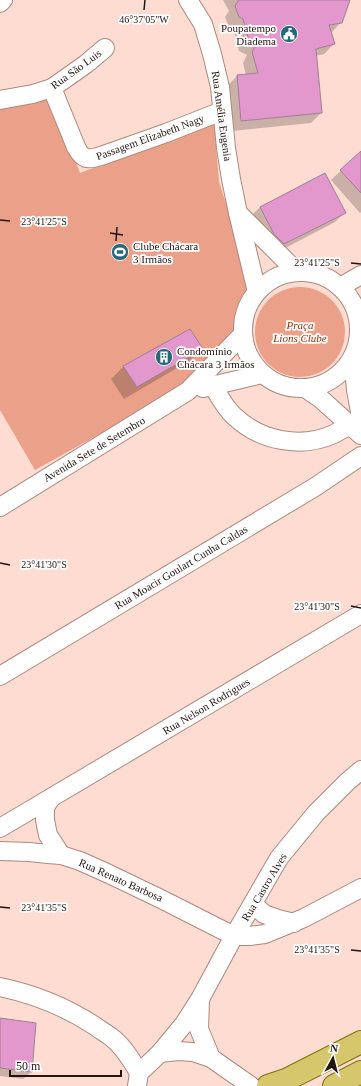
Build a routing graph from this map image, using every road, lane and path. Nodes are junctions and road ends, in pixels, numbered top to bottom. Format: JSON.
{"nodes":[{"id":1,"x":3,"y":0,"type":"edge"},
{"id":2,"x":188,"y":0,"type":"edge"},
{"id":3,"x":0,"y":3,"type":"edge"},
{"id":4,"x":105,"y":48,"type":"dead end"},
{"id":5,"x":52,"y":88,"type":"junction"},
{"id":6,"x":0,"y":100,"type":"edge"},
{"id":7,"x":222,"y":111,"type":"junction"},
{"id":8,"x":238,"y":213,"type":"junction"},
{"id":9,"x":297,"y":272,"type":"junction"},
{"id":10,"x":361,"y":275,"type":"edge"},
{"id":11,"x":340,"y":287,"type":"junction"},
{"id":12,"x":257,"y":292,"type":"junction"},
{"id":13,"x":360,"y":326,"type":"edge"},
{"id":14,"x":243,"y":334,"type":"junction"},
{"id":15,"x":353,"y":356,"type":"junction"},
{"id":16,"x":262,"y":374,"type":"junction"},
{"id":17,"x":214,"y":386,"type":"junction"},
{"id":18,"x":305,"y":388,"type":"junction"},
{"id":19,"x":188,"y":391,"type":"junction"},
{"id":20,"x":357,"y":425,"type":"edge"},
{"id":21,"x":361,"y":456,"type":"edge"},
{"id":22,"x":2,"y":501,"type":"edge"},
{"id":23,"x":361,"y":614,"type":"edge"},
{"id":24,"x":0,"y":676,"type":"edge"},
{"id":25,"x":361,"y":770,"type":"edge"},
{"id":26,"x":50,"y":798,"type":"junction"},
{"id":27,"x":0,"y":828,"type":"edge"},
{"id":28,"x":0,"y":851,"type":"edge"},
{"id":29,"x":61,"y":855,"type":"junction"},
{"id":30,"x":361,"y":888,"type":"edge"},
{"id":31,"x":252,"y":904,"type":"junction"},
{"id":32,"x":294,"y":923,"type":"junction"},
{"id":33,"x":234,"y":936,"type":"junction"},
{"id":34,"x":0,"y":987,"type":"edge"},
{"id":35,"x":200,"y":999,"type":"junction"},
{"id":36,"x":361,"y":1042,"type":"edge"},
{"id":37,"x":160,"y":1053,"type":"junction"},
{"id":38,"x":212,"y":1058,"type":"junction"},
{"id":39,"x":361,"y":1072,"type":"edge"},
{"id":40,"x":138,"y":1079,"type":"edge"},
{"id":41,"x":251,"y":1086,"type":"edge"},
{"id":42,"x":268,"y":1086,"type":"edge"},
{"id":43,"x":336,"y":1086,"type":"edge"}],
"edges":[{"from":1,"to":3,"type":"street"},
{"from":2,"to":7,"type":"street","name":"Rua Amélia Eugenia"},
{"from":4,"to":5,"type":"street","name":"Rua São Luis"},
{"from":5,"to":6,"type":"street","name":"Rua São Luis"},
{"from":5,"to":7,"type":"street","name":"Passagem Elizabeth Nagy"},
{"from":7,"to":8,"type":"street","name":"Rua Amélia Eugenia"},
{"from":8,"to":9,"type":"street"},
{"from":8,"to":12,"type":"street","name":"Rua Amélia Eugenia"},
{"from":9,"to":11,"type":"street"},
{"from":9,"to":12,"type":"street"},
{"from":10,"to":11,"type":"street"},
{"from":11,"to":13,"type":"street"},
{"from":12,"to":14,"type":"street"},
{"from":13,"to":15,"type":"street"},
{"from":14,"to":16,"type":"street"},
{"from":14,"to":19,"type":"street","name":"Avenida Sete de Setembro"},
{"from":15,"to":18,"type":"street"},
{"from":15,"to":20,"type":"street"},
{"from":16,"to":17,"type":"street","name":"Avenida Sete de Setembro"},
{"from":16,"to":18,"type":"street"},
{"from":17,"to":19,"type":"street","name":"Avenida Sete de Setembro"},
{"from":17,"to":20,"type":"street"},
{"from":18,"to":20,"type":"street"},
{"from":19,"to":22,"type":"street","name":"Avenida Sete de Setembro"},
{"from":21,"to":24,"type":"street","name":"Rua Moacir Goulart Cunha Caldas"},
{"from":23,"to":26,"type":"street","name":"Rua Nelson Rodrigues"},
{"from":25,"to":31,"type":"street","name":"Rua Castro Alves"},
{"from":26,"to":27,"type":"street","name":"Rua Nelson Rodrigues"},
{"from":26,"to":29,"type":"street"},
{"from":28,"to":29,"type":"street","name":"Rua Renato Barbosa"},
{"from":29,"to":33,"type":"street","name":"Rua Renato Barbosa"},
{"from":30,"to":32,"type":"street"},
{"from":31,"to":32,"type":"street"},
{"from":31,"to":33,"type":"street","name":"Rua Castro Alves"},
{"from":32,"to":33,"type":"street"},
{"from":33,"to":35,"type":"street","name":"Rua Castro Alves"},
{"from":34,"to":40,"type":"street"},
{"from":35,"to":37,"type":"street","name":"Rua Castro Alves"},
{"from":35,"to":38,"type":"street","name":"Rua Castro Alves"},
{"from":36,"to":42,"type":"main road"},
{"from":37,"to":38,"type":"street"},
{"from":37,"to":40,"type":"street","name":"Rua Castro Alves"},
{"from":38,"to":41,"type":"street"},
{"from":39,"to":43,"type":"main road"}]}
